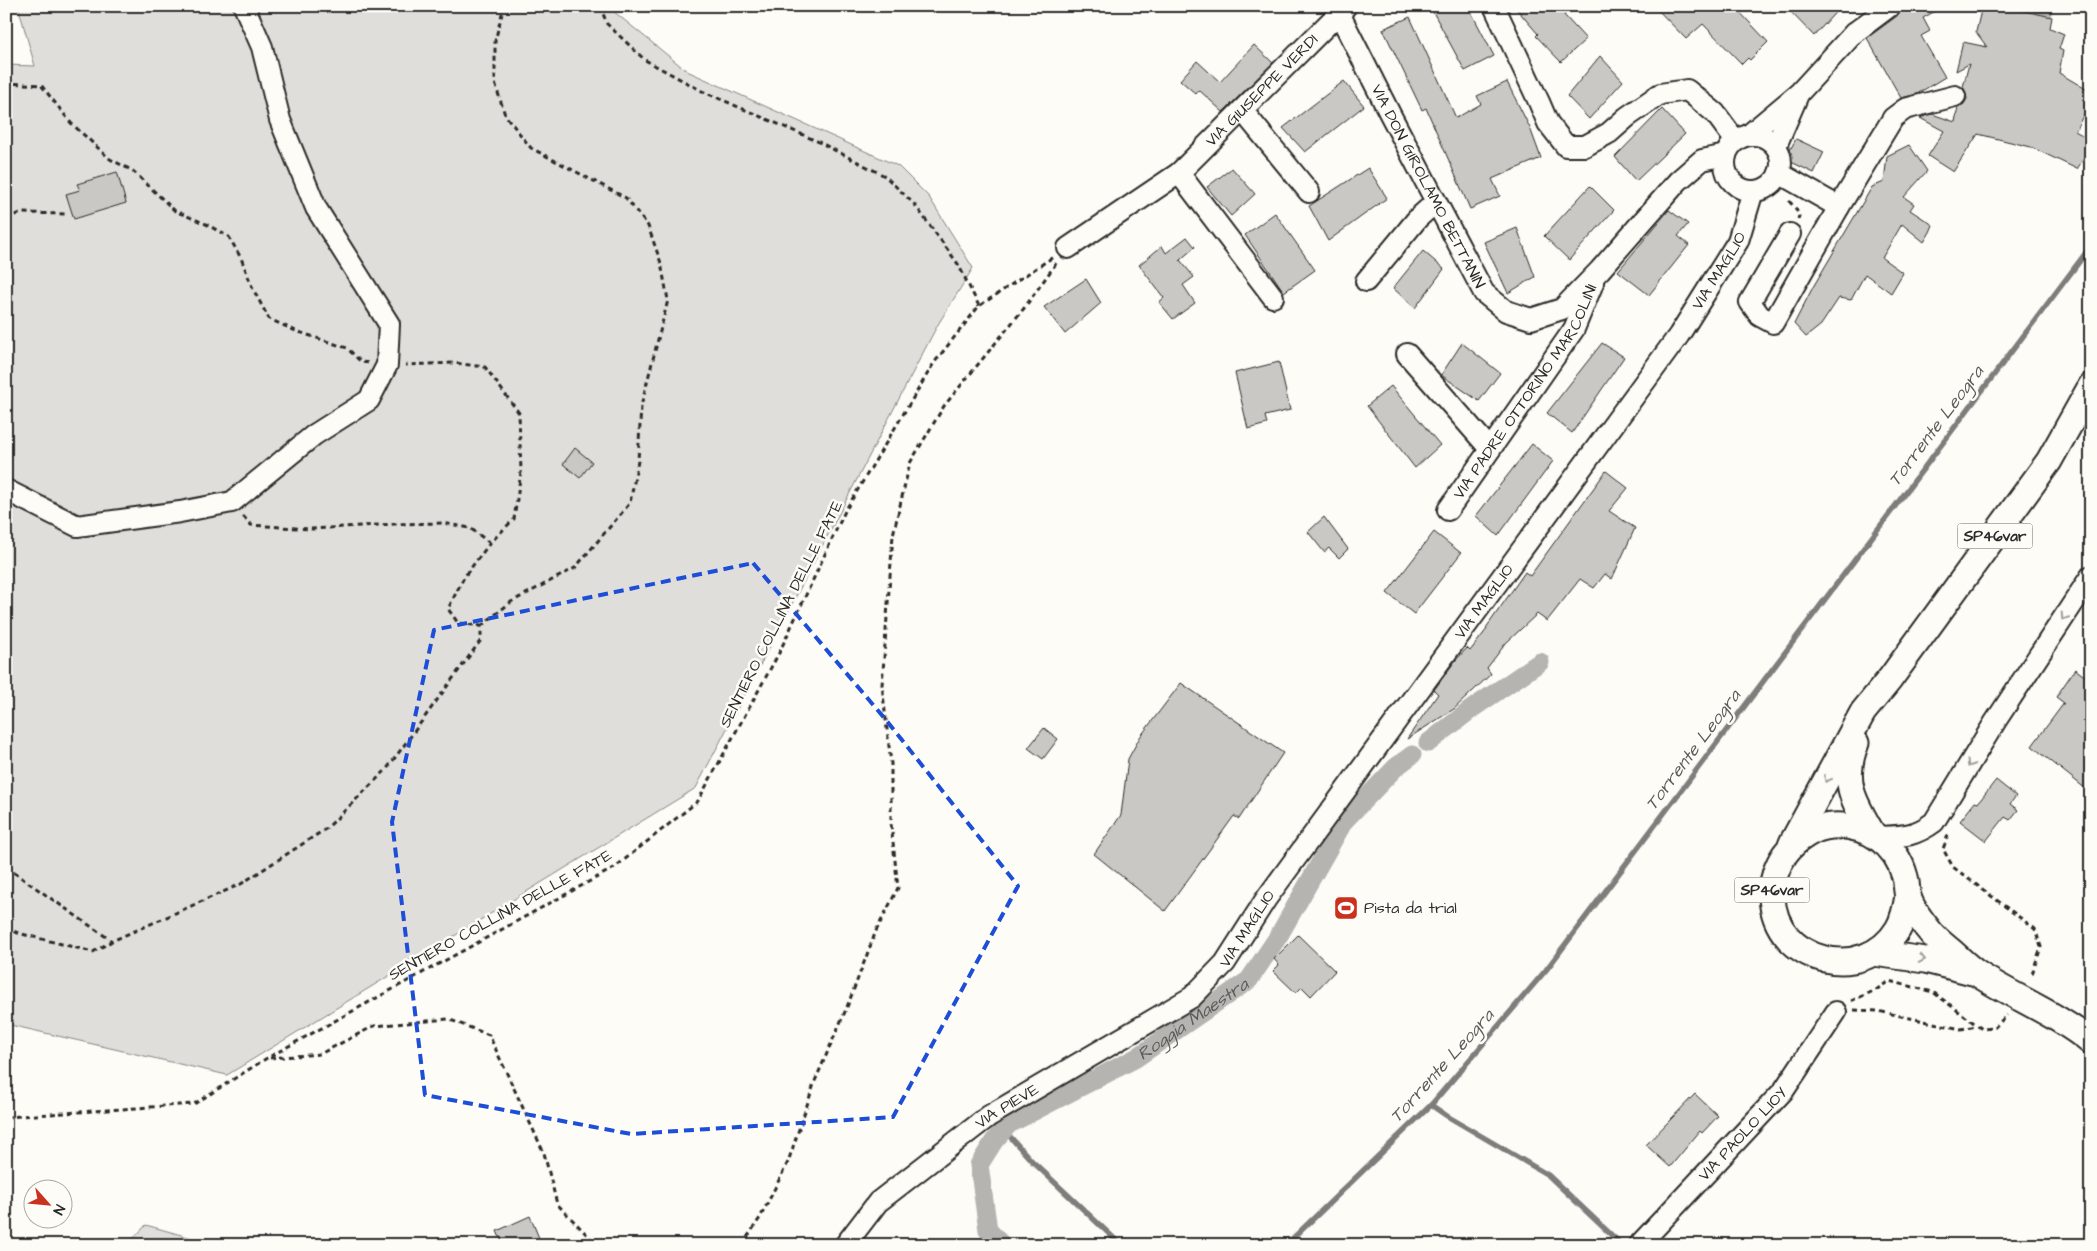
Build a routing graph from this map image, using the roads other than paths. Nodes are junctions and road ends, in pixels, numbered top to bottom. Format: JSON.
{"nodes":[{"id":1,"x":244,"y":6,"type":"edge"},
{"id":2,"x":1494,"y":6,"type":"edge"},
{"id":3,"x":1890,"y":6,"type":"edge"},
{"id":4,"x":1343,"y":10,"type":"edge"},
{"id":5,"x":1798,"y":92,"type":"junction"},
{"id":6,"x":1955,"y":96,"type":"dead end"},
{"id":7,"x":1242,"y":110,"type":"junction"},
{"id":8,"x":1737,"y":143,"type":"junction"},
{"id":9,"x":1776,"y":146,"type":"junction"},
{"id":10,"x":1179,"y":173,"type":"junction"},
{"id":11,"x":1779,"y":173,"type":"junction"},
{"id":12,"x":1752,"y":191,"type":"junction"},
{"id":13,"x":1309,"y":192,"type":"dead end"},
{"id":14,"x":1436,"y":202,"type":"junction"},
{"id":15,"x":1839,"y":207,"type":"junction"},
{"id":16,"x":1790,"y":234,"type":"dead end"},
{"id":17,"x":1068,"y":248,"type":"road end"},
{"id":18,"x":1600,"y":270,"type":"junction"},
{"id":19,"x":1366,"y":282,"type":"dead end"},
{"id":20,"x":1273,"y":297,"type":"dead end"},
{"id":21,"x":1407,"y":354,"type":"dead end"},
{"id":22,"x":2091,"y":386,"type":"edge"},
{"id":23,"x":1490,"y":449,"type":"junction"},
{"id":24,"x":6,"y":490,"type":"edge"},
{"id":25,"x":1448,"y":510,"type":"dead end"},
{"id":26,"x":2091,"y":576,"type":"edge"},
{"id":27,"x":1890,"y":679,"type":"junction"},
{"id":28,"x":1875,"y":835,"type":"junction"},
{"id":29,"x":1791,"y":845,"type":"junction"},
{"id":30,"x":1908,"y":896,"type":"junction"},
{"id":31,"x":1874,"y":953,"type":"junction"},
{"id":32,"x":1976,"y":973,"type":"junction"},
{"id":33,"x":1192,"y":997,"type":"joint"},
{"id":34,"x":1836,"y":1012,"type":"road end"},
{"id":35,"x":2086,"y":1036,"type":"edge"},
{"id":36,"x":1639,"y":1244,"type":"edge"},
{"id":37,"x":845,"y":1245,"type":"edge"}],
"edges":[{"from":1,"to":24,"type":"street"},
{"from":2,"to":8,"type":"street"},
{"from":3,"to":5,"type":"street"},
{"from":4,"to":7,"type":"street","name":"VIA GIUSEPPE VERDI"},
{"from":4,"to":14,"type":"street","name":"VIA DON GIROLAMO BETTANIN"},
{"from":5,"to":8,"type":"street"},
{"from":5,"to":9,"type":"street"},
{"from":6,"to":15,"type":"street"},
{"from":7,"to":10,"type":"street","name":"VIA GIUSEPPE VERDI"},
{"from":7,"to":13,"type":"street"},
{"from":8,"to":9,"type":"street"},
{"from":8,"to":12,"type":"street"},
{"from":8,"to":18,"type":"street","name":"VIA DON GIROLAMO BETTANIN"},
{"from":9,"to":11,"type":"street"},
{"from":10,"to":17,"type":"street","name":"VIA GIUSEPPE VERDI"},
{"from":10,"to":20,"type":"street"},
{"from":11,"to":12,"type":"street"},
{"from":11,"to":15,"type":"street"},
{"from":12,"to":33,"type":"street","name":"VIA MAGLIO"},
{"from":14,"to":18,"type":"street","name":"VIA DON GIROLAMO BETTANIN"},
{"from":14,"to":19,"type":"street"},
{"from":15,"to":16,"type":"street"},
{"from":18,"to":23,"type":"street","name":"VIA PADRE OTTORINO MARCOLINI"},
{"from":21,"to":23,"type":"street"},
{"from":22,"to":27,"type":"main road","number":"SP46var"},
{"from":23,"to":25,"type":"street","name":"VIA PADRE OTTORINO MARCOLINI"},
{"from":26,"to":28,"type":"street","one_way":true},
{"from":27,"to":28,"type":"main road","number":"SP46var"},
{"from":27,"to":29,"type":"main road","number":"SP46var","one_way":true},
{"from":28,"to":29,"type":"main road","number":"SP46var"},
{"from":28,"to":30,"type":"main road","number":"SP46var"},
{"from":29,"to":31,"type":"main road","number":"SP46var"},
{"from":30,"to":31,"type":"main road","number":"SP46var"},
{"from":30,"to":32,"type":"main road","number":"SP46var"},
{"from":31,"to":32,"type":"main road","number":"SP46var","one_way":true},
{"from":32,"to":35,"type":"main road","number":"SP46var"},
{"from":33,"to":37,"type":"street","name":"VIA PIEVE"},
{"from":34,"to":36,"type":"street","name":"VIA PAOLO LIOY"}]}
